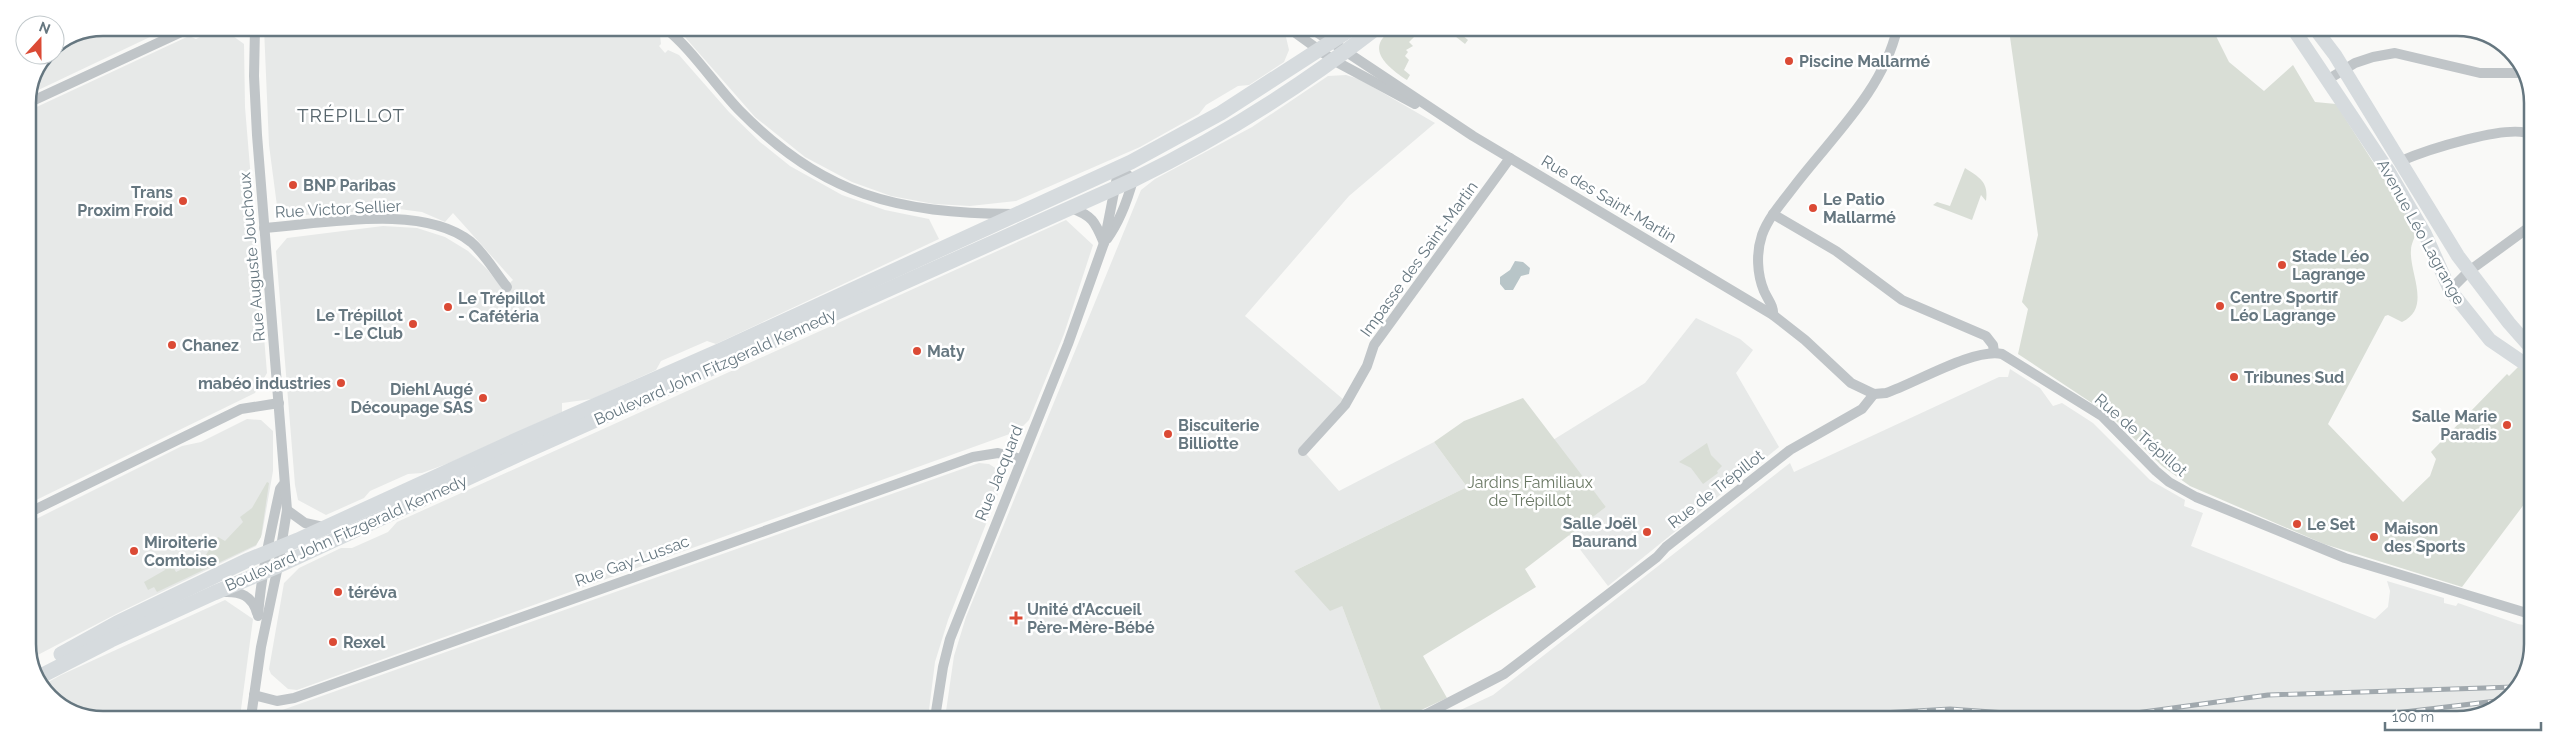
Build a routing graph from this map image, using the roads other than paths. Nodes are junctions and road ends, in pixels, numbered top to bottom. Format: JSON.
{"nodes":[{"id":1,"x":173,"y":36,"type":"edge"},
{"id":2,"x":255,"y":36,"type":"edge"},
{"id":3,"x":672,"y":36,"type":"edge"},
{"id":4,"x":1299,"y":36,"type":"edge"},
{"id":5,"x":1323,"y":36,"type":"edge"},
{"id":6,"x":1339,"y":36,"type":"edge"},
{"id":7,"x":1366,"y":36,"type":"edge"},
{"id":8,"x":1895,"y":36,"type":"edge"},
{"id":9,"x":2298,"y":36,"type":"edge"},
{"id":10,"x":2320,"y":36,"type":"edge"},
{"id":11,"x":1331,"y":41,"type":"junction"},
{"id":12,"x":1316,"y":50,"type":"junction"},
{"id":13,"x":1346,"y":51,"type":"junction"},
{"id":14,"x":1333,"y":60,"type":"junction"},
{"id":15,"x":2344,"y":70,"type":"junction"},
{"id":16,"x":2516,"y":73,"type":"edge"},
{"id":17,"x":2327,"y":80,"type":"junction"},
{"id":18,"x":37,"y":99,"type":"edge"},
{"id":19,"x":1430,"y":108,"type":"junction"},
{"id":20,"x":2524,"y":132,"type":"edge"},
{"id":21,"x":1510,"y":158,"type":"junction"},
{"id":22,"x":2401,"y":162,"type":"junction"},
{"id":23,"x":1119,"y":167,"type":"junction"},
{"id":24,"x":1133,"y":180,"type":"junction"},
{"id":25,"x":1115,"y":189,"type":"junction"},
{"id":26,"x":1071,"y":208,"type":"junction"},
{"id":27,"x":1014,"y":214,"type":"junction"},
{"id":28,"x":1773,"y":214,"type":"junction"},
{"id":29,"x":264,"y":228,"type":"junction"},
{"id":30,"x":2524,"y":232,"type":"edge"},
{"id":31,"x":1104,"y":243,"type":"junction"},
{"id":32,"x":2469,"y":271,"type":"junction"},
{"id":33,"x":507,"y":287,"type":"dead end"},
{"id":34,"x":2450,"y":290,"type":"junction"},
{"id":35,"x":1773,"y":315,"type":"junction"},
{"id":36,"x":2524,"y":340,"type":"edge"},
{"id":37,"x":1994,"y":352,"type":"junction"},
{"id":38,"x":2524,"y":363,"type":"edge"},
{"id":39,"x":1874,"y":394,"type":"junction"},
{"id":40,"x":279,"y":403,"type":"junction"},
{"id":41,"x":1303,"y":451,"type":"dead end"},
{"id":42,"x":1021,"y":459,"type":"junction"},
{"id":43,"x":284,"y":484,"type":"junction"},
{"id":44,"x":36,"y":510,"type":"edge"},
{"id":45,"x":287,"y":510,"type":"junction"},
{"id":46,"x":324,"y":528,"type":"junction"},
{"id":47,"x":275,"y":549,"type":"junction"},
{"id":48,"x":271,"y":569,"type":"junction"},
{"id":49,"x":214,"y":593,"type":"junction"},
{"id":50,"x":2524,"y":612,"type":"edge"},
{"id":51,"x":258,"y":616,"type":"junction"},
{"id":52,"x":260,"y":647,"type":"junction"},
{"id":53,"x":40,"y":666,"type":"edge"},
{"id":54,"x":44,"y":675,"type":"edge"},
{"id":55,"x":254,"y":695,"type":"junction"},
{"id":56,"x":252,"y":711,"type":"edge"},
{"id":57,"x":936,"y":711,"type":"edge"},
{"id":58,"x":1433,"y":711,"type":"edge"}],
"edges":[{"from":1,"to":18,"type":"street"},
{"from":2,"to":29,"type":"street","name":"Rue Auguste Jouchoux"},
{"from":3,"to":27,"type":"street"},
{"from":4,"to":12,"type":"street","name":"Rue des Saint-Martin"},
{"from":5,"to":11,"type":"street","name":"Rue des Saint-Martin"},
{"from":6,"to":11,"type":"main road","name":"Boulevard John Fitzgerald Kennedy"},
{"from":7,"to":13,"type":"main road","name":"Boulevard John Fitzgerald Kennedy"},
{"from":8,"to":28,"type":"street"},
{"from":9,"to":17,"type":"main road","name":"Avenue Léo Lagrange"},
{"from":10,"to":15,"type":"main road","name":"Avenue Léo Lagrange"},
{"from":11,"to":12,"type":"main road","name":"Boulevard John Fitzgerald Kennedy"},
{"from":11,"to":13,"type":"street","name":"Rue des Saint-Martin"},
{"from":12,"to":14,"type":"street","name":"Rue des Saint-Martin"},
{"from":12,"to":23,"type":"main road","name":"Boulevard John Fitzgerald Kennedy"},
{"from":13,"to":14,"type":"main road","name":"Boulevard John Fitzgerald Kennedy"},
{"from":13,"to":19,"type":"street","name":"Rue des Saint-Martin"},
{"from":14,"to":19,"type":"street","name":"Rue des Saint-Martin"},
{"from":14,"to":24,"type":"main road","name":"Boulevard John Fitzgerald Kennedy"},
{"from":15,"to":16,"type":"street"},
{"from":15,"to":17,"type":"street"},
{"from":15,"to":22,"type":"main road","name":"Avenue Léo Lagrange"},
{"from":17,"to":34,"type":"main road","name":"Avenue Léo Lagrange"},
{"from":19,"to":21,"type":"street","name":"Rue des Saint-Martin"},
{"from":20,"to":22,"type":"street"},
{"from":21,"to":35,"type":"street","name":"Rue des Saint-Martin"},
{"from":21,"to":41,"type":"street","name":"Impasse des Saint-Martin"},
{"from":22,"to":32,"type":"main road","name":"Avenue Léo Lagrange"},
{"from":23,"to":24,"type":"street"},
{"from":23,"to":25,"type":"street","name":"Rue Jacquard"},
{"from":23,"to":27,"type":"main road","name":"Boulevard John Fitzgerald Kennedy"},
{"from":24,"to":25,"type":"main road","name":"Boulevard John Fitzgerald Kennedy"},
{"from":24,"to":31,"type":"street","name":"Rue Jacquard"},
{"from":25,"to":26,"type":"main road","name":"Boulevard John Fitzgerald Kennedy"},
{"from":25,"to":31,"type":"street","name":"Rue Jacquard"},
{"from":26,"to":31,"type":"street"},
{"from":26,"to":48,"type":"main road","name":"Boulevard John Fitzgerald Kennedy"},
{"from":27,"to":46,"type":"main road","name":"Boulevard John Fitzgerald Kennedy"},
{"from":28,"to":35,"type":"street"},
{"from":28,"to":37,"type":"street"},
{"from":29,"to":33,"type":"street","name":"Rue Victor Sellier"},
{"from":29,"to":40,"type":"street","name":"Rue Auguste Jouchoux"},
{"from":30,"to":32,"type":"street"},
{"from":31,"to":42,"type":"street","name":"Rue Jacquard"},
{"from":32,"to":34,"type":"street"},
{"from":32,"to":36,"type":"main road","name":"Avenue Léo Lagrange"},
{"from":34,"to":38,"type":"main road","name":"Avenue Léo Lagrange"},
{"from":35,"to":39,"type":"street","name":"Rue des Saint-Martin"},
{"from":37,"to":39,"type":"street"},
{"from":37,"to":50,"type":"street","name":"Rue de Trépillot"},
{"from":39,"to":58,"type":"street","name":"Rue de Trépillot"},
{"from":40,"to":43,"type":"street","name":"Rue Auguste Jouchoux"},
{"from":40,"to":44,"type":"street"},
{"from":42,"to":55,"type":"street","name":"Rue Gay-Lussac"},
{"from":42,"to":57,"type":"street","name":"Rue Jacquard"},
{"from":43,"to":45,"type":"street","name":"Rue Auguste Jouchoux"},
{"from":43,"to":47,"type":"street","name":"Rue Auguste Jouchoux"},
{"from":45,"to":46,"type":"street"},
{"from":45,"to":47,"type":"street","name":"Rue Auguste Jouchoux"},
{"from":46,"to":47,"type":"main road","name":"Boulevard John Fitzgerald Kennedy"},
{"from":47,"to":48,"type":"street","name":"Rue Auguste Jouchoux"},
{"from":47,"to":48,"type":"street","name":"Rue Auguste Jouchoux"},
{"from":47,"to":53,"type":"main road","name":"Boulevard John Fitzgerald Kennedy"},
{"from":48,"to":49,"type":"main road","name":"Boulevard John Fitzgerald Kennedy"},
{"from":48,"to":51,"type":"street","name":"Rue Auguste Jouchoux"},
{"from":48,"to":52,"type":"street","name":"Rue Auguste Jouchoux"},
{"from":49,"to":51,"type":"street"},
{"from":49,"to":54,"type":"main road","name":"Boulevard John Fitzgerald Kennedy"},
{"from":51,"to":52,"type":"street"},
{"from":52,"to":55,"type":"street","name":"Rue Auguste Jouchoux"},
{"from":55,"to":56,"type":"street","name":"Rue Auguste Jouchoux"}]}
